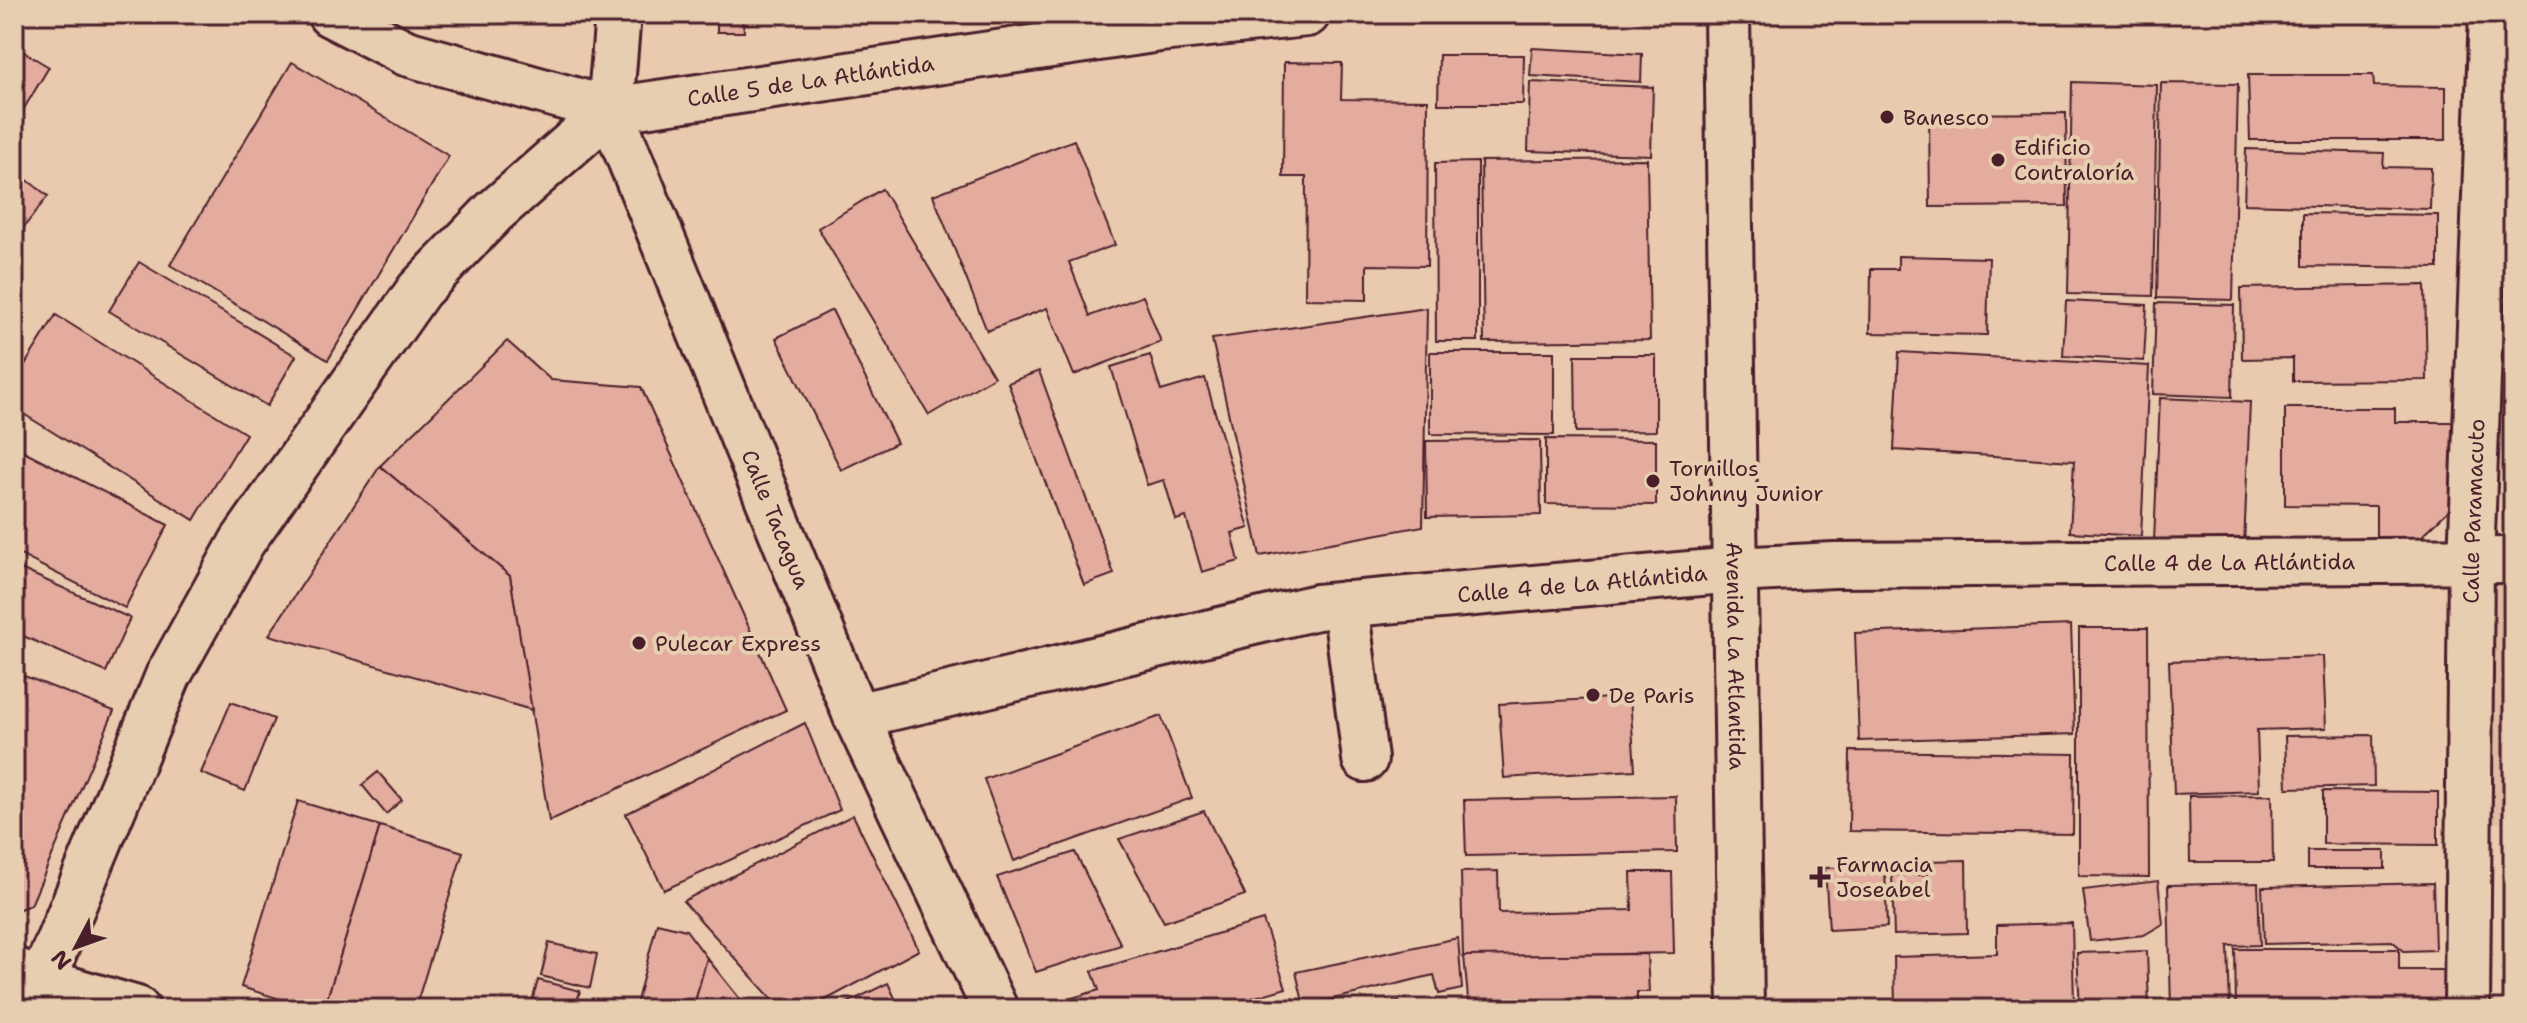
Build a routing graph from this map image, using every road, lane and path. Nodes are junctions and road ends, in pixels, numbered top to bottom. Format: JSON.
{"nodes":[{"id":1,"x":330,"y":14,"type":"edge"},
{"id":2,"x":618,"y":14,"type":"edge"},
{"id":3,"x":1307,"y":14,"type":"edge"},
{"id":4,"x":1727,"y":14,"type":"edge"},
{"id":5,"x":2492,"y":14,"type":"edge"},
{"id":6,"x":610,"y":110,"type":"junction"},
{"id":7,"x":2492,"y":560,"type":"edge"},
{"id":8,"x":1735,"y":570,"type":"junction"},
{"id":9,"x":1345,"y":604,"type":"junction"},
{"id":10,"x":856,"y":716,"type":"junction"},
{"id":11,"x":1365,"y":759,"type":"dead end"},
{"id":12,"x":28,"y":987,"type":"edge"},
{"id":13,"x":137,"y":1009,"type":"edge"},
{"id":14,"x":995,"y":1009,"type":"edge"},
{"id":15,"x":1741,"y":1009,"type":"edge"},
{"id":16,"x":2467,"y":1009,"type":"edge"}],
"edges":[{"from":1,"to":6,"type":"street","name":"Calle 5 de La Atlántida"},
{"from":2,"to":6,"type":"street","name":"Calle Tacagua"},
{"from":3,"to":6,"type":"street","name":"Calle 5 de La Atlántida"},
{"from":4,"to":8,"type":"street","name":"Avenida La Atlantida"},
{"from":5,"to":7,"type":"street","name":"Calle Paramacuto"},
{"from":6,"to":10,"type":"street","name":"Calle Tacagua"},
{"from":6,"to":12,"type":"street"},
{"from":7,"to":8,"type":"street","name":"Calle 4 de La Atlántida"},
{"from":7,"to":16,"type":"street","name":"Calle Paramacuto"},
{"from":8,"to":9,"type":"street","name":"Calle 4 de La Atlántida"},
{"from":8,"to":15,"type":"street","name":"Avenida La Atlantida"},
{"from":9,"to":10,"type":"street","name":"Calle 4 de La Atlántida"},
{"from":9,"to":11,"type":"street"},
{"from":10,"to":14,"type":"street","name":"Calle Tacagua"},
{"from":12,"to":13,"type":"street"}]}
